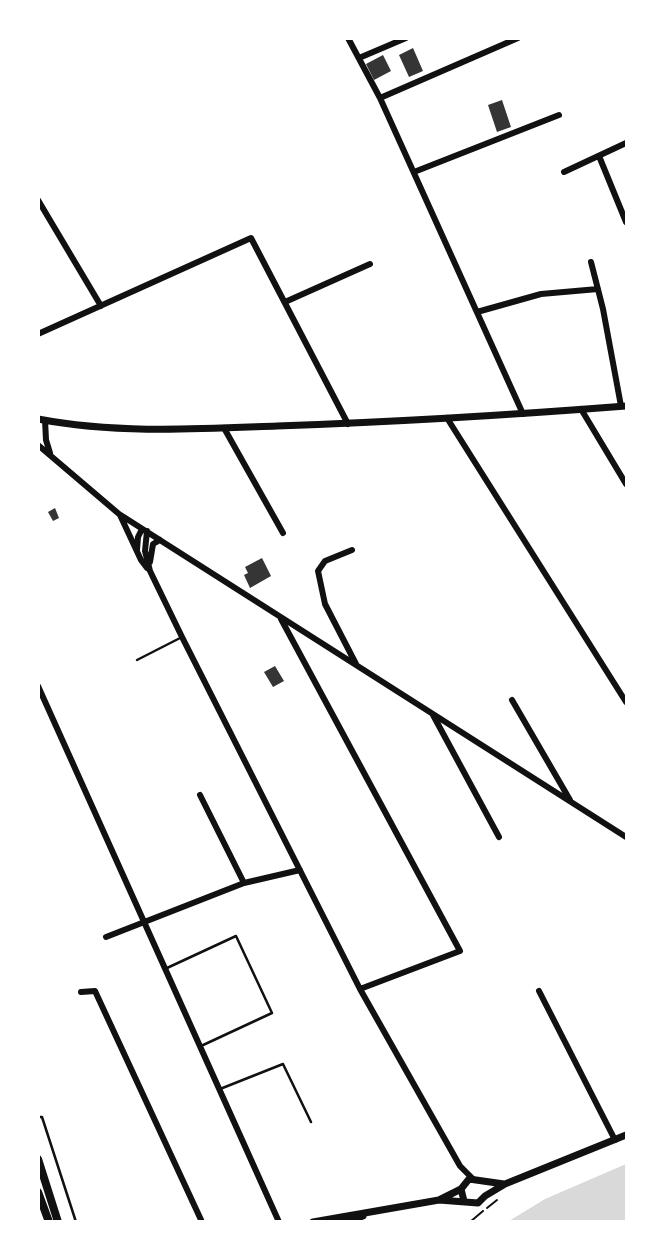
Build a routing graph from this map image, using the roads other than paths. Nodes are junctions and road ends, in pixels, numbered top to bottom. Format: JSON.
{"nodes":[{"id":1,"x":348,"y":38,"type":"edge"},
{"id":2,"x":406,"y":38,"type":"edge"},
{"id":3,"x":518,"y":38,"type":"edge"},
{"id":4,"x":359,"y":58,"type":"junction"},
{"id":5,"x":380,"y":98,"type":"junction"},
{"id":6,"x":559,"y":115,"type":"dead end"},
{"id":7,"x":626,"y":144,"type":"edge"},
{"id":8,"x":599,"y":156,"type":"junction"},
{"id":9,"x":414,"y":172,"type":"junction"},
{"id":10,"x":565,"y":172,"type":"dead end"},
{"id":11,"x":38,"y":200,"type":"edge"},
{"id":12,"x":626,"y":222,"type":"edge"},
{"id":13,"x":591,"y":262,"type":"dead end"},
{"id":14,"x":370,"y":264,"type":"dead end"},
{"id":15,"x":598,"y":289,"type":"junction"},
{"id":16,"x":285,"y":302,"type":"junction"},
{"id":17,"x":101,"y":306,"type":"junction"},
{"id":18,"x":477,"y":312,"type":"junction"},
{"id":19,"x":38,"y":334,"type":"edge"},
{"id":20,"x":624,"y":406,"type":"edge"},
{"id":21,"x":581,"y":409,"type":"junction"},
{"id":22,"x":523,"y":414,"type":"junction"},
{"id":23,"x":447,"y":418,"type":"junction"},
{"id":24,"x":42,"y":419,"type":"edge"},
{"id":25,"x":58,"y":421,"type":"junction"},
{"id":26,"x":348,"y":424,"type":"junction"},
{"id":27,"x":224,"y":428,"type":"junction"},
{"id":28,"x":46,"y":435,"type":"junction"},
{"id":29,"x":38,"y":444,"type":"edge"},
{"id":30,"x":51,"y":454,"type":"junction"},
{"id":31,"x":626,"y":484,"type":"edge"},
{"id":32,"x":119,"y":514,"type":"junction"},
{"id":33,"x":145,"y":530,"type":"junction"},
{"id":34,"x":283,"y":533,"type":"dead end"},
{"id":35,"x":160,"y":540,"type":"junction"},
{"id":36,"x":352,"y":550,"type":"dead end"},
{"id":37,"x":137,"y":551,"type":"junction"},
{"id":38,"x":150,"y":570,"type":"junction"},
{"id":39,"x":279,"y":616,"type":"junction"},
{"id":40,"x":182,"y":636,"type":"junction"},
{"id":41,"x":137,"y":660,"type":"dead end"},
{"id":42,"x":357,"y":666,"type":"junction"},
{"id":43,"x":38,"y":686,"type":"edge"},
{"id":44,"x":512,"y":700,"type":"dead end"},
{"id":45,"x":626,"y":702,"type":"edge"},
{"id":46,"x":431,"y":712,"type":"junction"},
{"id":47,"x":200,"y":795,"type":"dead end"},
{"id":48,"x":571,"y":802,"type":"junction"},
{"id":49,"x":499,"y":837,"type":"dead end"},
{"id":50,"x":626,"y":837,"type":"edge"},
{"id":51,"x":300,"y":870,"type":"junction"},
{"id":52,"x":244,"y":883,"type":"junction"},
{"id":53,"x":145,"y":921,"type":"junction"},
{"id":54,"x":106,"y":937,"type":"dead end"},
{"id":55,"x":167,"y":969,"type":"junction"},
{"id":56,"x":360,"y":989,"type":"junction"},
{"id":57,"x":539,"y":991,"type":"dead end"},
{"id":58,"x":80,"y":992,"type":"dead end"},
{"id":59,"x":201,"y":1046,"type":"junction"},
{"id":60,"x":220,"y":1089,"type":"junction"},
{"id":61,"x":38,"y":1117,"type":"edge"},
{"id":62,"x":311,"y":1122,"type":"dead end"},
{"id":63,"x":626,"y":1135,"type":"edge"},
{"id":64,"x":615,"y":1140,"type":"junction"},
{"id":65,"x":38,"y":1161,"type":"edge"},
{"id":66,"x":460,"y":1166,"type":"junction"},
{"id":67,"x":473,"y":1178,"type":"junction"},
{"id":68,"x":482,"y":1182,"type":"junction"},
{"id":69,"x":505,"y":1184,"type":"junction"},
{"id":70,"x":462,"y":1186,"type":"junction"},
{"id":71,"x":38,"y":1192,"type":"edge"},
{"id":72,"x":485,"y":1196,"type":"junction"},
{"id":73,"x":439,"y":1200,"type":"junction"},
{"id":74,"x":464,"y":1200,"type":"junction"},
{"id":75,"x":380,"y":1210,"type":"junction"},
{"id":76,"x":48,"y":1222,"type":"edge"},
{"id":77,"x":58,"y":1222,"type":"edge"},
{"id":78,"x":76,"y":1222,"type":"edge"},
{"id":79,"x":201,"y":1222,"type":"edge"},
{"id":80,"x":279,"y":1222,"type":"edge"},
{"id":81,"x":313,"y":1222,"type":"edge"},
{"id":82,"x":347,"y":1222,"type":"edge"}],
"edges":[{"from":1,"to":4,"type":"street"},
{"from":2,"to":4,"type":"street"},
{"from":3,"to":5,"type":"street"},
{"from":4,"to":5,"type":"street"},
{"from":5,"to":9,"type":"street"},
{"from":6,"to":9,"type":"street"},
{"from":7,"to":8,"type":"street"},
{"from":8,"to":10,"type":"street"},
{"from":8,"to":12,"type":"street"},
{"from":9,"to":18,"type":"street"},
{"from":11,"to":17,"type":"street"},
{"from":13,"to":15,"type":"street"},
{"from":14,"to":16,"type":"street"},
{"from":15,"to":18,"type":"street"},
{"from":15,"to":20,"type":"street"},
{"from":16,"to":17,"type":"street"},
{"from":16,"to":26,"type":"street"},
{"from":17,"to":19,"type":"street"},
{"from":18,"to":22,"type":"street"},
{"from":20,"to":21,"type":"street"},
{"from":21,"to":22,"type":"street"},
{"from":21,"to":31,"type":"street"},
{"from":22,"to":23,"type":"street"},
{"from":23,"to":26,"type":"street"},
{"from":23,"to":45,"type":"street"},
{"from":24,"to":25,"type":"street"},
{"from":24,"to":28,"type":"street"},
{"from":25,"to":27,"type":"street"},
{"from":25,"to":28,"type":"street"},
{"from":26,"to":27,"type":"street"},
{"from":27,"to":34,"type":"street"},
{"from":28,"to":30,"type":"street"},
{"from":29,"to":30,"type":"street"},
{"from":30,"to":32,"type":"street"},
{"from":32,"to":33,"type":"street"},
{"from":32,"to":37,"type":"street"},
{"from":33,"to":35,"type":"street"},
{"from":33,"to":37,"type":"street"},
{"from":33,"to":38,"type":"street"},
{"from":35,"to":38,"type":"street"},
{"from":35,"to":39,"type":"street"},
{"from":36,"to":42,"type":"street"},
{"from":37,"to":38,"type":"street"},
{"from":38,"to":40,"type":"street"},
{"from":39,"to":42,"type":"street"},
{"from":39,"to":56,"type":"street"},
{"from":40,"to":41,"type":"lane"},
{"from":40,"to":51,"type":"street"},
{"from":42,"to":46,"type":"street"},
{"from":43,"to":53,"type":"street"},
{"from":44,"to":48,"type":"street"},
{"from":46,"to":48,"type":"street"},
{"from":46,"to":49,"type":"street"},
{"from":47,"to":52,"type":"street"},
{"from":48,"to":50,"type":"street"},
{"from":51,"to":52,"type":"street"},
{"from":51,"to":56,"type":"street"},
{"from":52,"to":53,"type":"street"},
{"from":53,"to":54,"type":"street"},
{"from":53,"to":55,"type":"street"},
{"from":55,"to":59,"type":"street"},
{"from":55,"to":59,"type":"lane"},
{"from":56,"to":66,"type":"street"},
{"from":57,"to":64,"type":"street"},
{"from":58,"to":79,"type":"street"},
{"from":59,"to":60,"type":"street"},
{"from":60,"to":62,"type":"lane"},
{"from":60,"to":80,"type":"street"},
{"from":61,"to":78,"type":"lane"},
{"from":63,"to":64,"type":"street"},
{"from":64,"to":69,"type":"street"},
{"from":65,"to":77,"type":"main road"},
{"from":66,"to":67,"type":"street"},
{"from":66,"to":70,"type":"street"},
{"from":67,"to":68,"type":"street"},
{"from":67,"to":70,"type":"street"},
{"from":68,"to":69,"type":"street"},
{"from":68,"to":72,"type":"street"},
{"from":69,"to":72,"type":"street"},
{"from":70,"to":73,"type":"street"},
{"from":70,"to":74,"type":"street"},
{"from":71,"to":76,"type":"main road"},
{"from":72,"to":74,"type":"street"},
{"from":73,"to":74,"type":"street"},
{"from":73,"to":75,"type":"street"},
{"from":75,"to":81,"type":"street"},
{"from":75,"to":82,"type":"street"}]}
